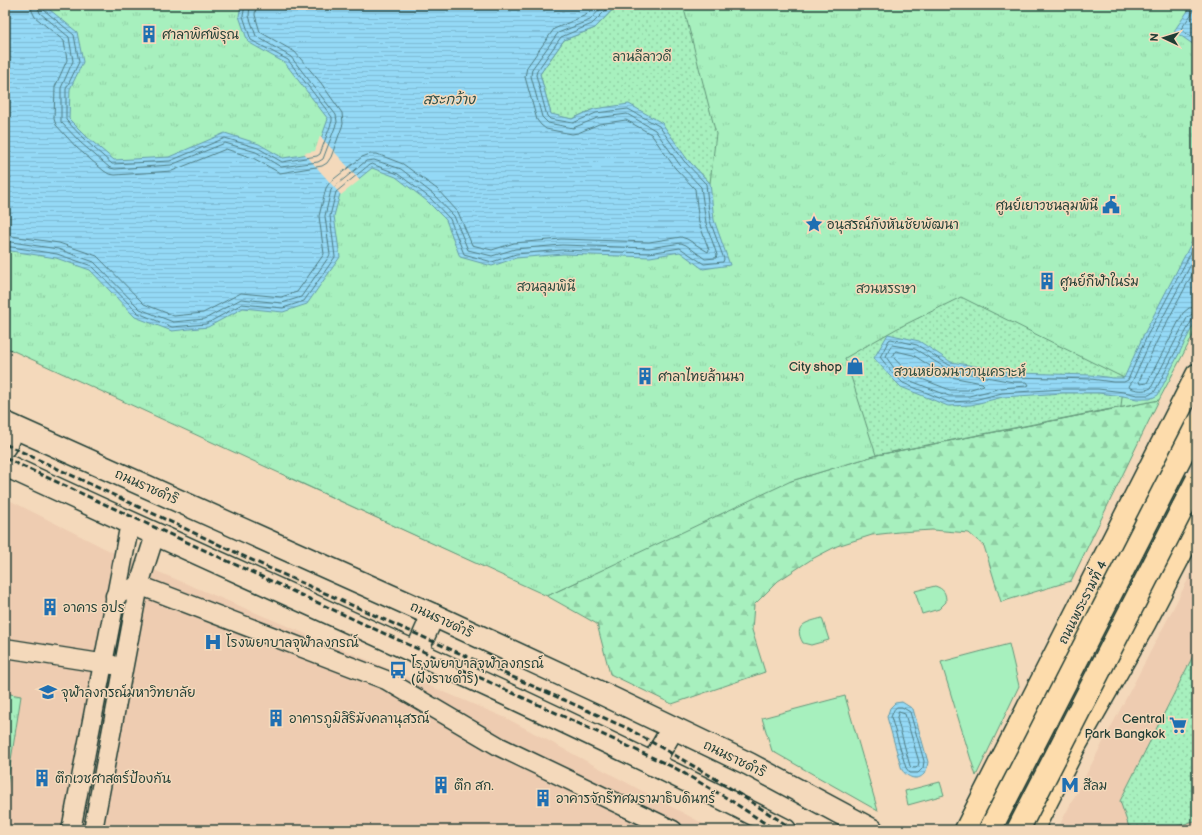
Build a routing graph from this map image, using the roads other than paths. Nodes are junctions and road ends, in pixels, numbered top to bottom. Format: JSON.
{"nodes":[{"id":1,"x":1197,"y":375,"type":"edge"},
{"id":2,"x":1197,"y":425,"type":"edge"},
{"id":3,"x":8,"y":432,"type":"edge"},
{"id":4,"x":5,"y":465,"type":"edge"},
{"id":5,"x":1197,"y":480,"type":"edge"},
{"id":6,"x":1197,"y":522,"type":"edge"},
{"id":7,"x":130,"y":523,"type":"junction"},
{"id":8,"x":155,"y":535,"type":"junction"},
{"id":9,"x":1115,"y":536,"type":"junction"},
{"id":10,"x":1176,"y":563,"type":"junction"},
{"id":11,"x":139,"y":585,"type":"junction"},
{"id":12,"x":115,"y":596,"type":"junction"},
{"id":13,"x":433,"y":614,"type":"junction"},
{"id":14,"x":5,"y":648,"type":"edge"},
{"id":15,"x":416,"y":653,"type":"junction"},
{"id":16,"x":102,"y":664,"type":"junction"},
{"id":17,"x":124,"y":667,"type":"junction"},
{"id":18,"x":673,"y":728,"type":"junction"},
{"id":19,"x":652,"y":764,"type":"junction"},
{"id":20,"x":70,"y":830,"type":"edge"},
{"id":21,"x":93,"y":830,"type":"edge"},
{"id":22,"x":673,"y":830,"type":"edge"},
{"id":23,"x":785,"y":830,"type":"edge"},
{"id":24,"x":872,"y":830,"type":"edge"},
{"id":25,"x":966,"y":830,"type":"edge"},
{"id":26,"x":990,"y":830,"type":"edge"},
{"id":27,"x":1018,"y":830,"type":"edge"},
{"id":28,"x":1032,"y":830,"type":"edge"}],
"edges":[{"from":1,"to":9,"type":"main road","name":"ถนนพระรามที่ 4"},
{"from":2,"to":26,"type":"main road","name":"ถนนพระรามที่ 4","bridge":true},
{"from":3,"to":13,"type":"main road","name":"ถนนราชดำริ"},
{"from":4,"to":7,"type":"main road"},
{"from":5,"to":27,"type":"main road","bridge":true},
{"from":6,"to":10,"type":"main road"},
{"from":7,"to":8,"type":"main road"},
{"from":7,"to":12,"type":"street"},
{"from":8,"to":11,"type":"street"},
{"from":8,"to":15,"type":"main road"},
{"from":9,"to":10,"type":"main road"},
{"from":9,"to":25,"type":"main road","name":"ถนนพระรามที่ 4"},
{"from":10,"to":28,"type":"main road"},
{"from":11,"to":12,"type":"street"},
{"from":11,"to":17,"type":"street"},
{"from":11,"to":22,"type":"street"},
{"from":12,"to":16,"type":"street"},
{"from":13,"to":15,"type":"main road"},
{"from":13,"to":18,"type":"main road","name":"ถนนราชดำริ"},
{"from":14,"to":16,"type":"street"},
{"from":15,"to":19,"type":"main road"},
{"from":16,"to":17,"type":"street"},
{"from":16,"to":20,"type":"street"},
{"from":17,"to":21,"type":"street"},
{"from":18,"to":19,"type":"main road"},
{"from":18,"to":24,"type":"main road","name":"ถนนราชดำริ"},
{"from":19,"to":23,"type":"main road"}]}
